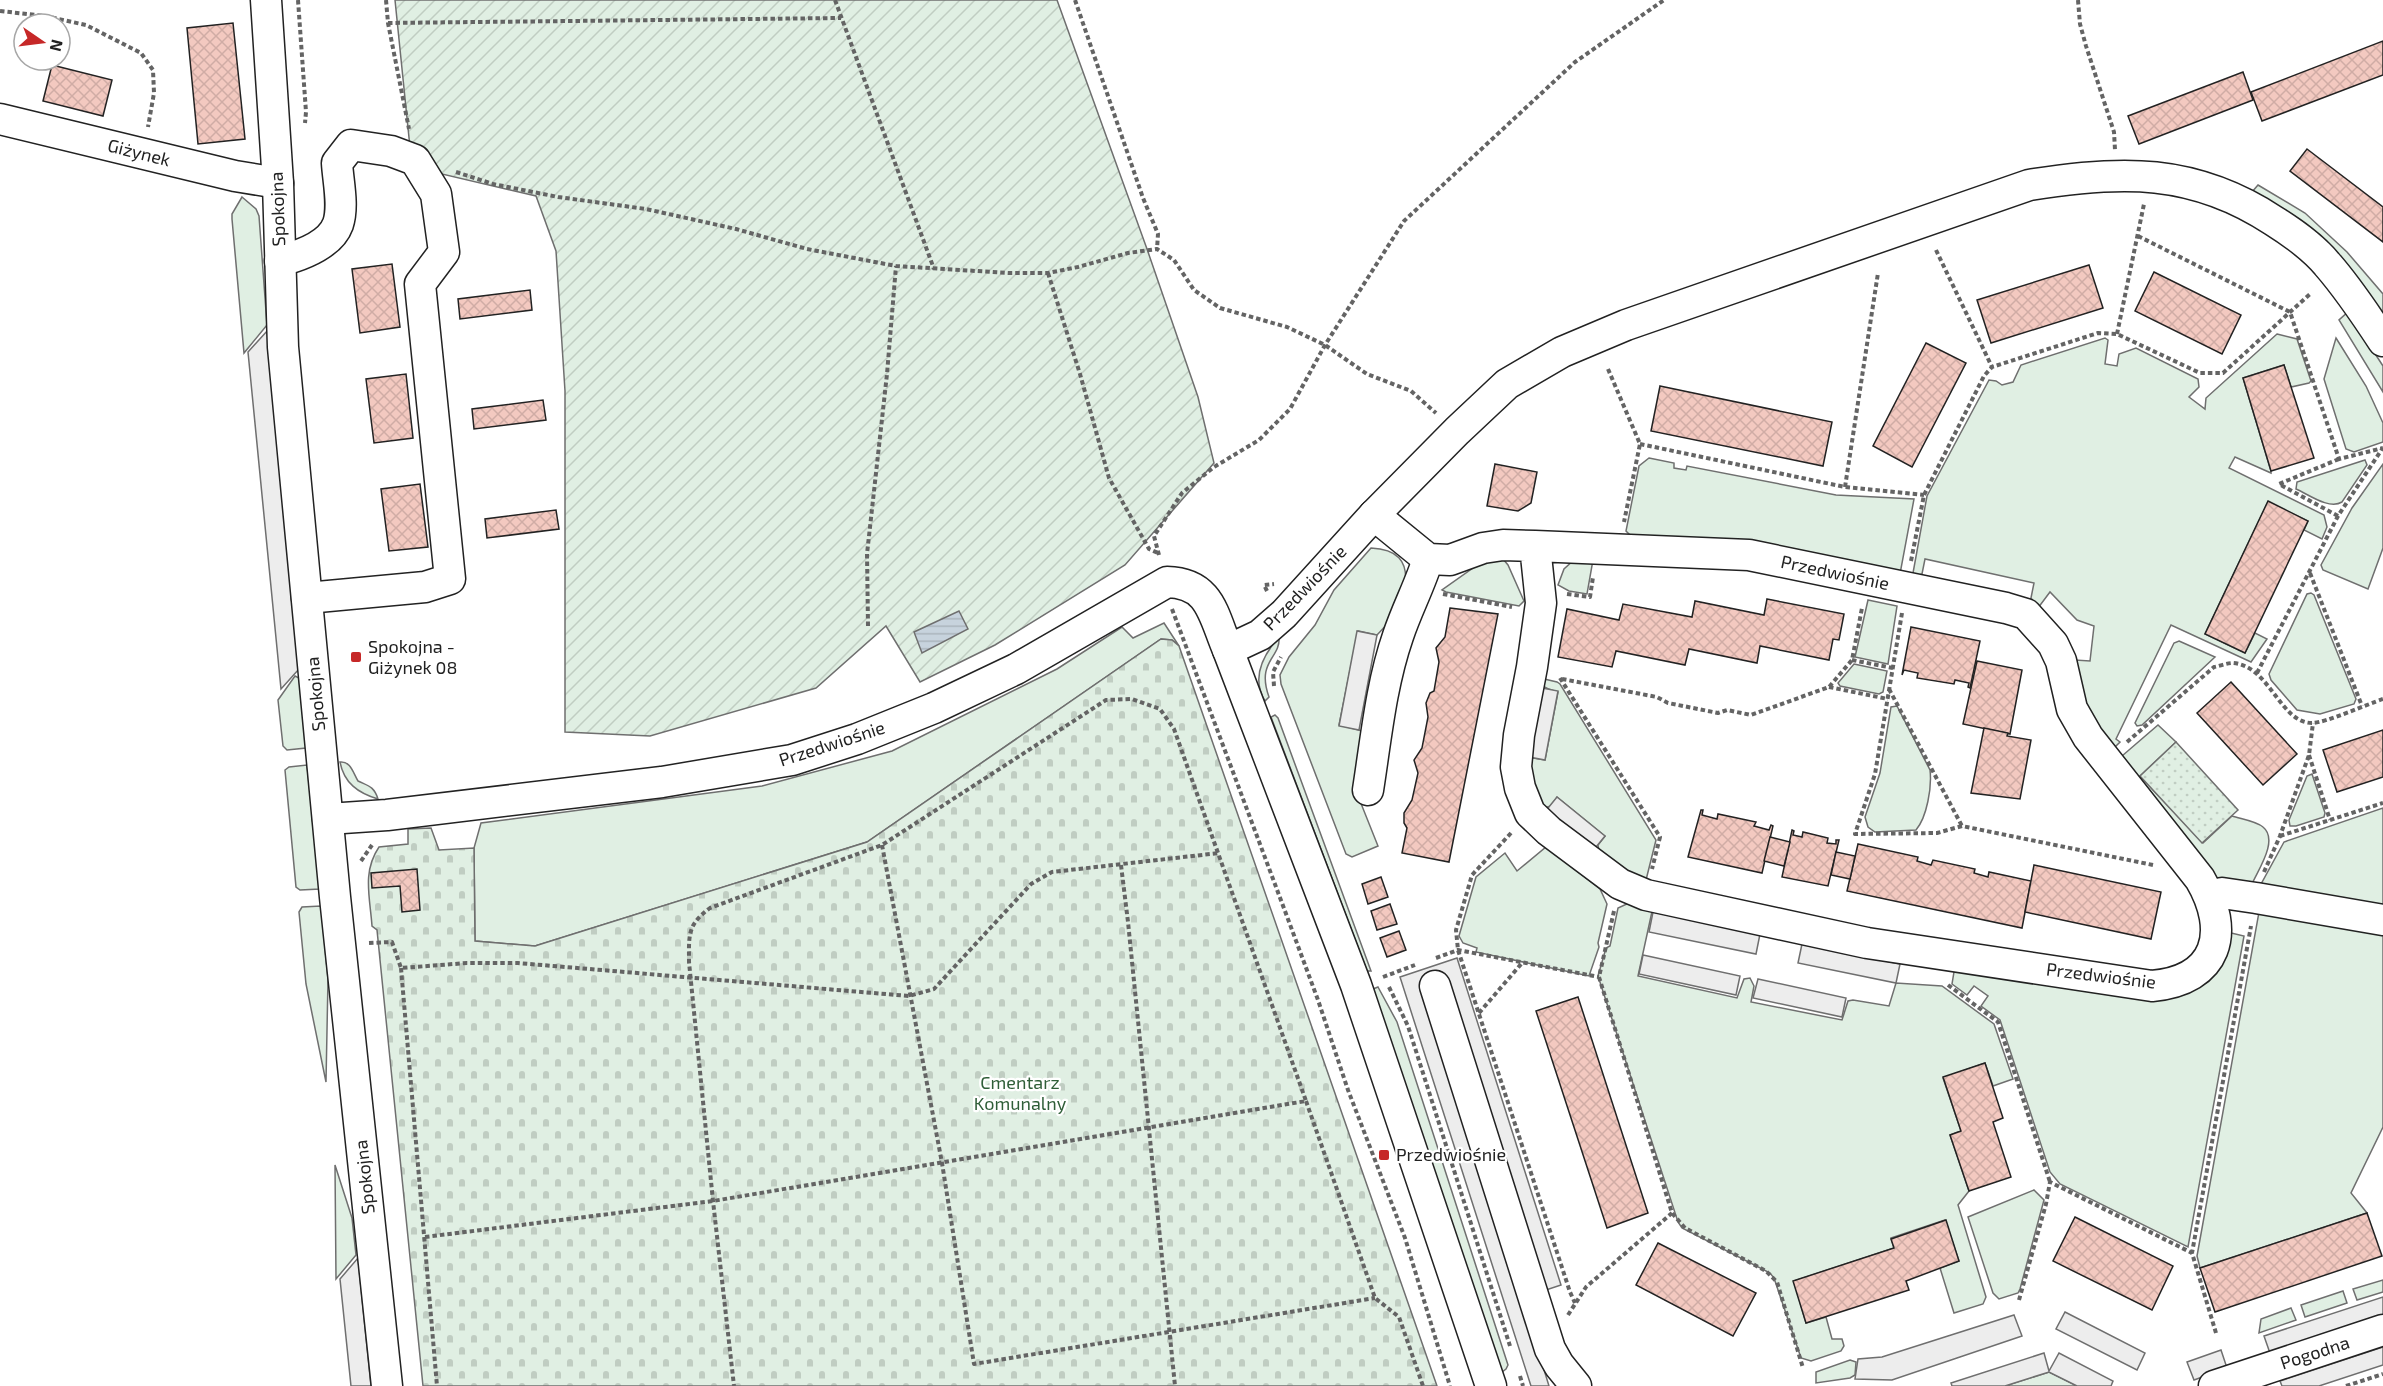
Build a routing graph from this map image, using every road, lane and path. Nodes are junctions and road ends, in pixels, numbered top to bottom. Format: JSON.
{"nodes":[{"id":1,"x":266,"y":0,"type":"edge"},
{"id":2,"x":386,"y":0,"type":"edge"},
{"id":3,"x":835,"y":0,"type":"edge"},
{"id":4,"x":1075,"y":0,"type":"edge"},
{"id":5,"x":1664,"y":0,"type":"edge"},
{"id":6,"x":2078,"y":0,"type":"edge"},
{"id":7,"x":0,"y":11,"type":"edge"},
{"id":8,"x":842,"y":18,"type":"junction"},
{"id":9,"x":388,"y":23,"type":"junction"},
{"id":10,"x":0,"y":119,"type":"edge"},
{"id":11,"x":143,"y":153,"type":"junction"},
{"id":12,"x":415,"y":160,"type":"junction"},
{"id":13,"x":2117,"y":174,"type":"junction"},
{"id":14,"x":2147,"y":176,"type":"junction"},
{"id":15,"x":278,"y":183,"type":"junction"},
{"id":16,"x":2138,"y":236,"type":"junction"},
{"id":17,"x":1157,"y":249,"type":"junction"},
{"id":18,"x":1936,"y":250,"type":"dead end"},
{"id":19,"x":280,"y":261,"type":"junction"},
{"id":20,"x":896,"y":266,"type":"junction"},
{"id":21,"x":934,"y":269,"type":"junction"},
{"id":22,"x":1048,"y":273,"type":"junction"},
{"id":23,"x":1878,"y":273,"type":"dead end"},
{"id":24,"x":2117,"y":334,"type":"dead end"},
{"id":25,"x":2383,"y":341,"type":"edge"},
{"id":26,"x":1325,"y":345,"type":"junction"},
{"id":27,"x":1992,"y":368,"type":"dead end"},
{"id":28,"x":1608,"y":369,"type":"dead end"},
{"id":29,"x":1457,"y":431,"type":"junction"},
{"id":30,"x":1640,"y":444,"type":"junction"},
{"id":31,"x":2383,"y":448,"type":"edge"},
{"id":32,"x":2339,"y":459,"type":"junction"},
{"id":33,"x":1845,"y":487,"type":"junction"},
{"id":34,"x":1924,"y":495,"type":"dead end"},
{"id":35,"x":1374,"y":515,"type":"junction"},
{"id":36,"x":2338,"y":516,"type":"junction"},
{"id":37,"x":1535,"y":546,"type":"junction"},
{"id":38,"x":1619,"y":550,"type":"junction"},
{"id":39,"x":1159,"y":553,"type":"junction"},
{"id":40,"x":1428,"y":559,"type":"junction"},
{"id":41,"x":2310,"y":572,"type":"junction"},
{"id":42,"x":1593,"y":574,"type":"dead end"},
{"id":43,"x":1167,"y":582,"type":"junction"},
{"id":44,"x":1420,"y":586,"type":"junction"},
{"id":45,"x":307,"y":598,"type":"junction"},
{"id":46,"x":1541,"y":603,"type":"junction"},
{"id":47,"x":1862,"y":606,"type":"dead end"},
{"id":48,"x":868,"y":626,"type":"dead end"},
{"id":49,"x":1228,"y":650,"type":"junction"},
{"id":50,"x":1852,"y":660,"type":"junction"},
{"id":51,"x":1532,"y":667,"type":"junction"},
{"id":52,"x":1893,"y":668,"type":"dead end"},
{"id":53,"x":2257,"y":673,"type":"junction"},
{"id":54,"x":1562,"y":679,"type":"junction"},
{"id":55,"x":1829,"y":687,"type":"junction"},
{"id":56,"x":1889,"y":689,"type":"dead end"},
{"id":57,"x":1887,"y":699,"type":"dead end"},
{"id":58,"x":2383,"y":699,"type":"edge"},
{"id":59,"x":2362,"y":706,"type":"junction"},
{"id":60,"x":2313,"y":723,"type":"junction"},
{"id":61,"x":2309,"y":755,"type":"junction"},
{"id":62,"x":2106,"y":760,"type":"junction"},
{"id":63,"x":1368,"y":790,"type":"dead end"},
{"id":64,"x":2383,"y":802,"type":"edge"},
{"id":65,"x":1530,"y":813,"type":"junction"},
{"id":66,"x":328,"y":819,"type":"junction"},
{"id":67,"x":2330,"y":820,"type":"junction"},
{"id":68,"x":1962,"y":826,"type":"dead end"},
{"id":69,"x":2280,"y":836,"type":"junction"},
{"id":70,"x":882,"y":845,"type":"junction"},
{"id":71,"x":1219,"y":853,"type":"junction"},
{"id":72,"x":1121,"y":865,"type":"junction"},
{"id":73,"x":1633,"y":889,"type":"junction"},
{"id":74,"x":2210,"y":896,"type":"junction"},
{"id":75,"x":2256,"y":898,"type":"junction"},
{"id":76,"x":2383,"y":920,"type":"edge"},
{"id":77,"x":365,"y":944,"type":"dead end"},
{"id":78,"x":1458,"y":950,"type":"junction"},
{"id":79,"x":1951,"y":956,"type":"junction"},
{"id":80,"x":1523,"y":962,"type":"junction"},
{"id":81,"x":401,"y":968,"type":"junction"},
{"id":82,"x":1426,"y":971,"type":"junction"},
{"id":83,"x":692,"y":977,"type":"junction"},
{"id":84,"x":1599,"y":977,"type":"junction"},
{"id":85,"x":1377,"y":979,"type":"dead end"},
{"id":86,"x":909,"y":996,"type":"junction"},
{"id":87,"x":1479,"y":1013,"type":"junction"},
{"id":88,"x":1306,"y":1101,"type":"junction"},
{"id":89,"x":1149,"y":1127,"type":"junction"},
{"id":90,"x":942,"y":1162,"type":"junction"},
{"id":91,"x":2050,"y":1182,"type":"junction"},
{"id":92,"x":713,"y":1201,"type":"junction"},
{"id":93,"x":1672,"y":1213,"type":"junction"},
{"id":94,"x":424,"y":1238,"type":"junction"},
{"id":95,"x":2192,"y":1253,"type":"junction"},
{"id":96,"x":1375,"y":1298,"type":"junction"},
{"id":97,"x":2019,"y":1300,"type":"dead end"},
{"id":98,"x":1575,"y":1303,"type":"junction"},
{"id":99,"x":1565,"y":1321,"type":"dead end"},
{"id":100,"x":2383,"y":1330,"type":"edge"},
{"id":101,"x":1170,"y":1331,"type":"junction"},
{"id":102,"x":2216,"y":1333,"type":"dead end"},
{"id":103,"x":1803,"y":1368,"type":"dead end"},
{"id":104,"x":2383,"y":1374,"type":"edge"},
{"id":105,"x":387,"y":1386,"type":"edge"},
{"id":106,"x":437,"y":1386,"type":"edge"},
{"id":107,"x":734,"y":1386,"type":"edge"},
{"id":108,"x":1175,"y":1386,"type":"edge"},
{"id":109,"x":1423,"y":1386,"type":"edge"},
{"id":110,"x":1450,"y":1386,"type":"edge"},
{"id":111,"x":1491,"y":1386,"type":"edge"},
{"id":112,"x":1576,"y":1386,"type":"edge"},
{"id":113,"x":2214,"y":1386,"type":"edge"},
{"id":114,"x":2346,"y":1386,"type":"edge"}],
"edges":[{"from":1,"to":15,"type":"street","name":"Spokojna"},
{"from":2,"to":9,"type":"path"},
{"from":3,"to":8,"type":"path"},
{"from":4,"to":17,"type":"path"},
{"from":5,"to":26,"type":"path"},
{"from":6,"to":13,"type":"path"},
{"from":7,"to":11,"type":"path"},
{"from":8,"to":9,"type":"path"},
{"from":8,"to":21,"type":"path"},
{"from":9,"to":12,"type":"path"},
{"from":10,"to":11,"type":"street","name":"Giżynek"},
{"from":11,"to":15,"type":"street","name":"Giżynek"},
{"from":12,"to":19,"type":"street"},
{"from":12,"to":20,"type":"path"},
{"from":12,"to":45,"type":"street"},
{"from":13,"to":14,"type":"street","name":"Przedwiośnie"},
{"from":13,"to":29,"type":"street","name":"Przedwiośnie"},
{"from":14,"to":16,"type":"path"},
{"from":14,"to":25,"type":"street","name":"Przedwiośnie"},
{"from":15,"to":19,"type":"street","name":"Spokojna"},
{"from":16,"to":24,"type":"path"},
{"from":16,"to":32,"type":"path"},
{"from":17,"to":22,"type":"path"},
{"from":17,"to":26,"type":"path"},
{"from":18,"to":27,"type":"path"},
{"from":19,"to":45,"type":"street","name":"Spokojna"},
{"from":20,"to":21,"type":"path"},
{"from":20,"to":48,"type":"path"},
{"from":21,"to":22,"type":"path"},
{"from":22,"to":39,"type":"path"},
{"from":23,"to":33,"type":"path"},
{"from":26,"to":29,"type":"path"},
{"from":26,"to":39,"type":"path"},
{"from":28,"to":30,"type":"path"},
{"from":29,"to":35,"type":"street","name":"Przedwiośnie"},
{"from":30,"to":33,"type":"path"},
{"from":30,"to":38,"type":"path"},
{"from":31,"to":32,"type":"path"},
{"from":31,"to":36,"type":"path"},
{"from":32,"to":36,"type":"path"},
{"from":33,"to":34,"type":"path"},
{"from":35,"to":40,"type":"street"},
{"from":35,"to":49,"type":"street","name":"Przedwiośnie"},
{"from":36,"to":41,"type":"path"},
{"from":37,"to":38,"type":"street","name":"Przedwiośnie"},
{"from":37,"to":40,"type":"street","name":"Przedwiośnie"},
{"from":37,"to":46,"type":"street","name":"Przedwiośnie"},
{"from":38,"to":62,"type":"street","name":"Przedwiośnie"},
{"from":39,"to":43,"type":"path"},
{"from":40,"to":44,"type":"street"},
{"from":41,"to":53,"type":"path"},
{"from":41,"to":59,"type":"path"},
{"from":42,"to":46,"type":"path"},
{"from":43,"to":49,"type":"street"},
{"from":43,"to":66,"type":"street","name":"Przedwiośnie"},
{"from":43,"to":110,"type":"path"},
{"from":44,"to":46,"type":"path"},
{"from":44,"to":63,"type":"street"},
{"from":45,"to":66,"type":"street","name":"Spokojna"},
{"from":46,"to":51,"type":"street","name":"Przedwiośnie"},
{"from":47,"to":50,"type":"path"},
{"from":49,"to":111,"type":"street"},
{"from":50,"to":52,"type":"path"},
{"from":50,"to":55,"type":"path"},
{"from":51,"to":54,"type":"path"},
{"from":51,"to":65,"type":"street","name":"Przedwiośnie"},
{"from":53,"to":60,"type":"path"},
{"from":53,"to":62,"type":"path"},
{"from":54,"to":55,"type":"path"},
{"from":54,"to":73,"type":"path"},
{"from":55,"to":57,"type":"path"},
{"from":56,"to":68,"type":"path"},
{"from":58,"to":59,"type":"path"},
{"from":59,"to":60,"type":"path"},
{"from":60,"to":61,"type":"path"},
{"from":61,"to":67,"type":"path"},
{"from":61,"to":69,"type":"path"},
{"from":62,"to":74,"type":"street","name":"Przedwiośnie"},
{"from":64,"to":67,"type":"path"},
{"from":65,"to":73,"type":"street","name":"Przedwiośnie"},
{"from":65,"to":78,"type":"path"},
{"from":66,"to":105,"type":"street","name":"Spokojna"},
{"from":67,"to":69,"type":"path"},
{"from":69,"to":75,"type":"path"},
{"from":70,"to":71,"type":"path"},
{"from":70,"to":83,"type":"path"},
{"from":70,"to":86,"type":"path"},
{"from":71,"to":72,"type":"path"},
{"from":71,"to":88,"type":"path"},
{"from":72,"to":86,"type":"path"},
{"from":72,"to":89,"type":"path"},
{"from":73,"to":79,"type":"street","name":"Przedwiośnie"},
{"from":73,"to":84,"type":"path"},
{"from":74,"to":75,"type":"street"},
{"from":74,"to":79,"type":"street","name":"Przedwiośnie"},
{"from":75,"to":76,"type":"street"},
{"from":75,"to":95,"type":"path"},
{"from":77,"to":81,"type":"path"},
{"from":78,"to":80,"type":"path"},
{"from":78,"to":82,"type":"path"},
{"from":78,"to":87,"type":"path"},
{"from":79,"to":91,"type":"path"},
{"from":80,"to":84,"type":"path"},
{"from":80,"to":87,"type":"path"},
{"from":81,"to":83,"type":"path"},
{"from":81,"to":94,"type":"path"},
{"from":82,"to":85,"type":"path"},
{"from":82,"to":112,"type":"street"},
{"from":83,"to":86,"type":"path"},
{"from":83,"to":92,"type":"path"},
{"from":84,"to":93,"type":"path"},
{"from":86,"to":90,"type":"path"},
{"from":87,"to":98,"type":"path"},
{"from":88,"to":89,"type":"path"},
{"from":88,"to":96,"type":"path"},
{"from":89,"to":90,"type":"path"},
{"from":89,"to":101,"type":"path"},
{"from":90,"to":92,"type":"path"},
{"from":90,"to":101,"type":"path"},
{"from":91,"to":95,"type":"path"},
{"from":91,"to":97,"type":"path"},
{"from":92,"to":94,"type":"path"},
{"from":92,"to":107,"type":"path"},
{"from":93,"to":98,"type":"path"},
{"from":93,"to":103,"type":"path"},
{"from":94,"to":106,"type":"path"},
{"from":95,"to":102,"type":"path"},
{"from":96,"to":101,"type":"path"},
{"from":96,"to":109,"type":"path"},
{"from":98,"to":99,"type":"path"},
{"from":100,"to":113,"type":"street","name":"Pogodna"},
{"from":101,"to":108,"type":"path"},
{"from":104,"to":114,"type":"path"}]}
